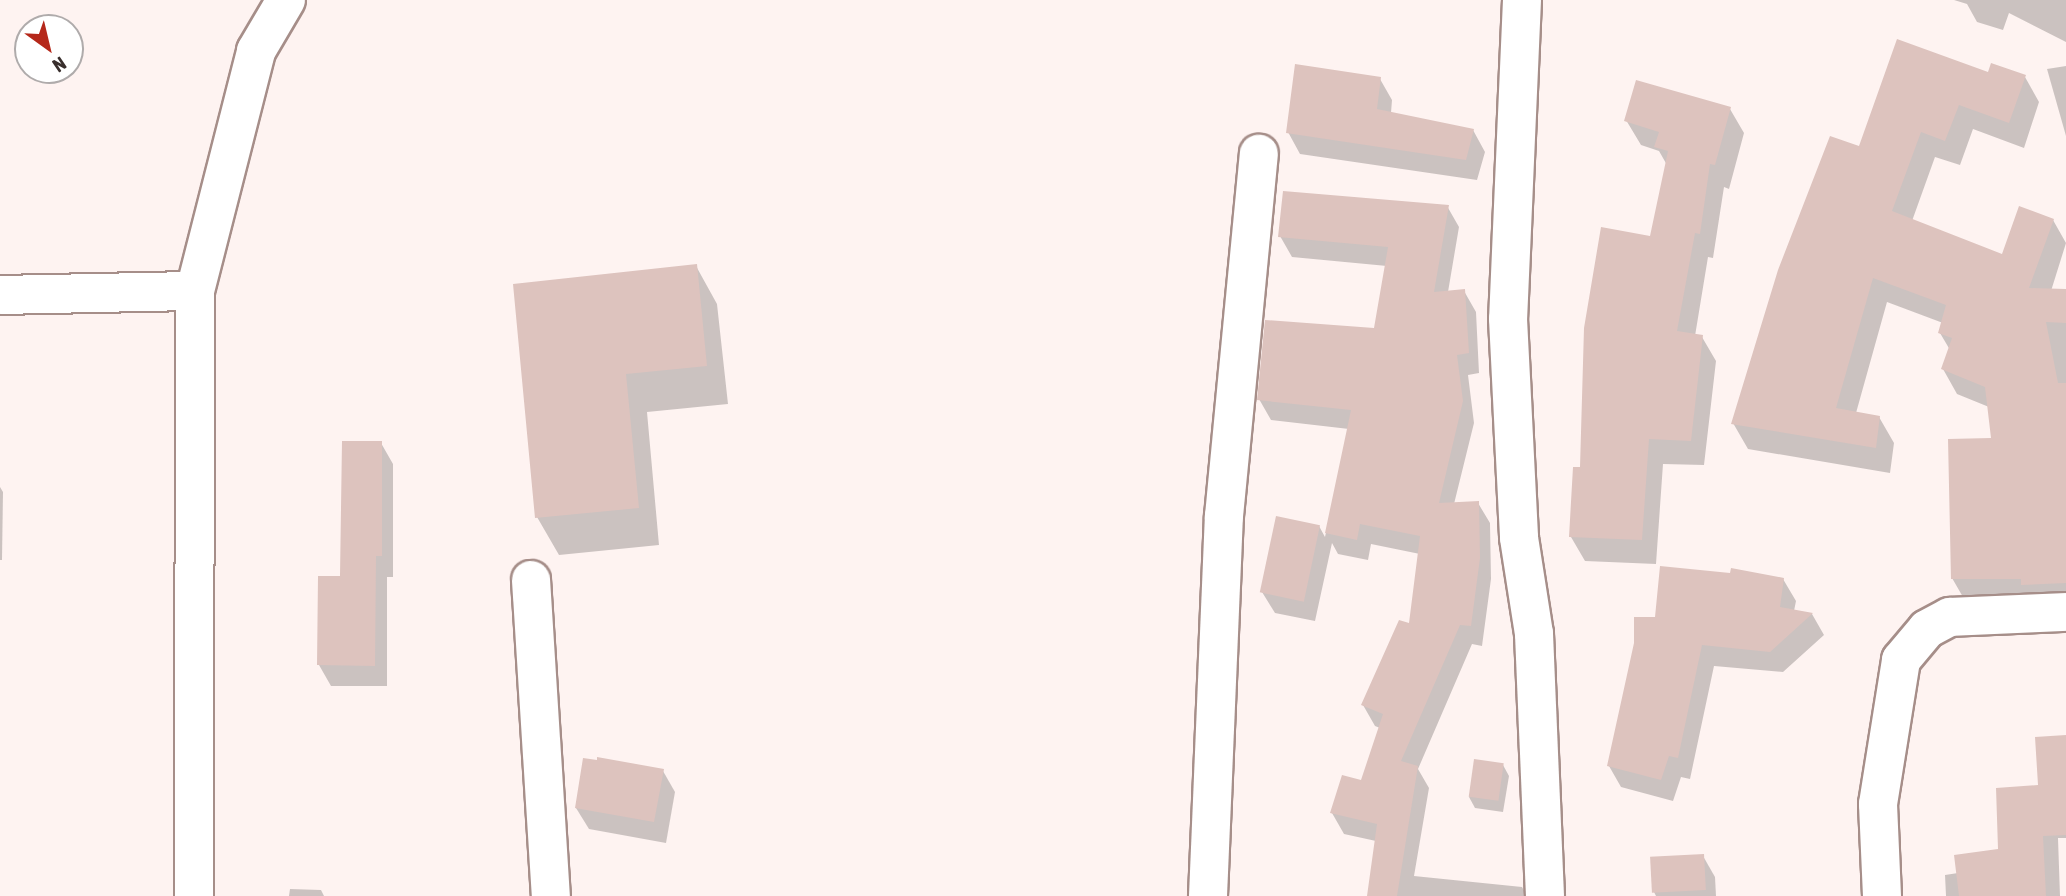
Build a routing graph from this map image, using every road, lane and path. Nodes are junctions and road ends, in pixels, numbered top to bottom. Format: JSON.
{"nodes":[{"id":1,"x":286,"y":0,"type":"edge"},
{"id":2,"x":1521,"y":0,"type":"edge"},
{"id":3,"x":1259,"y":154,"type":"dead end"},
{"id":4,"x":195,"y":291,"type":"junction"},
{"id":5,"x":0,"y":295,"type":"edge"},
{"id":6,"x":531,"y":580,"type":"dead end"},
{"id":7,"x":2066,"y":612,"type":"edge"},
{"id":8,"x":194,"y":896,"type":"edge"},
{"id":9,"x":551,"y":896,"type":"edge"},
{"id":10,"x":1208,"y":896,"type":"edge"},
{"id":11,"x":1545,"y":896,"type":"edge"},
{"id":12,"x":1882,"y":896,"type":"edge"}],
"edges":[{"from":1,"to":4,"type":"street"},
{"from":2,"to":11,"type":"street"},
{"from":3,"to":10,"type":"street"},
{"from":4,"to":5,"type":"street"},
{"from":4,"to":8,"type":"street"},
{"from":6,"to":9,"type":"street"},
{"from":7,"to":12,"type":"street"}]}
